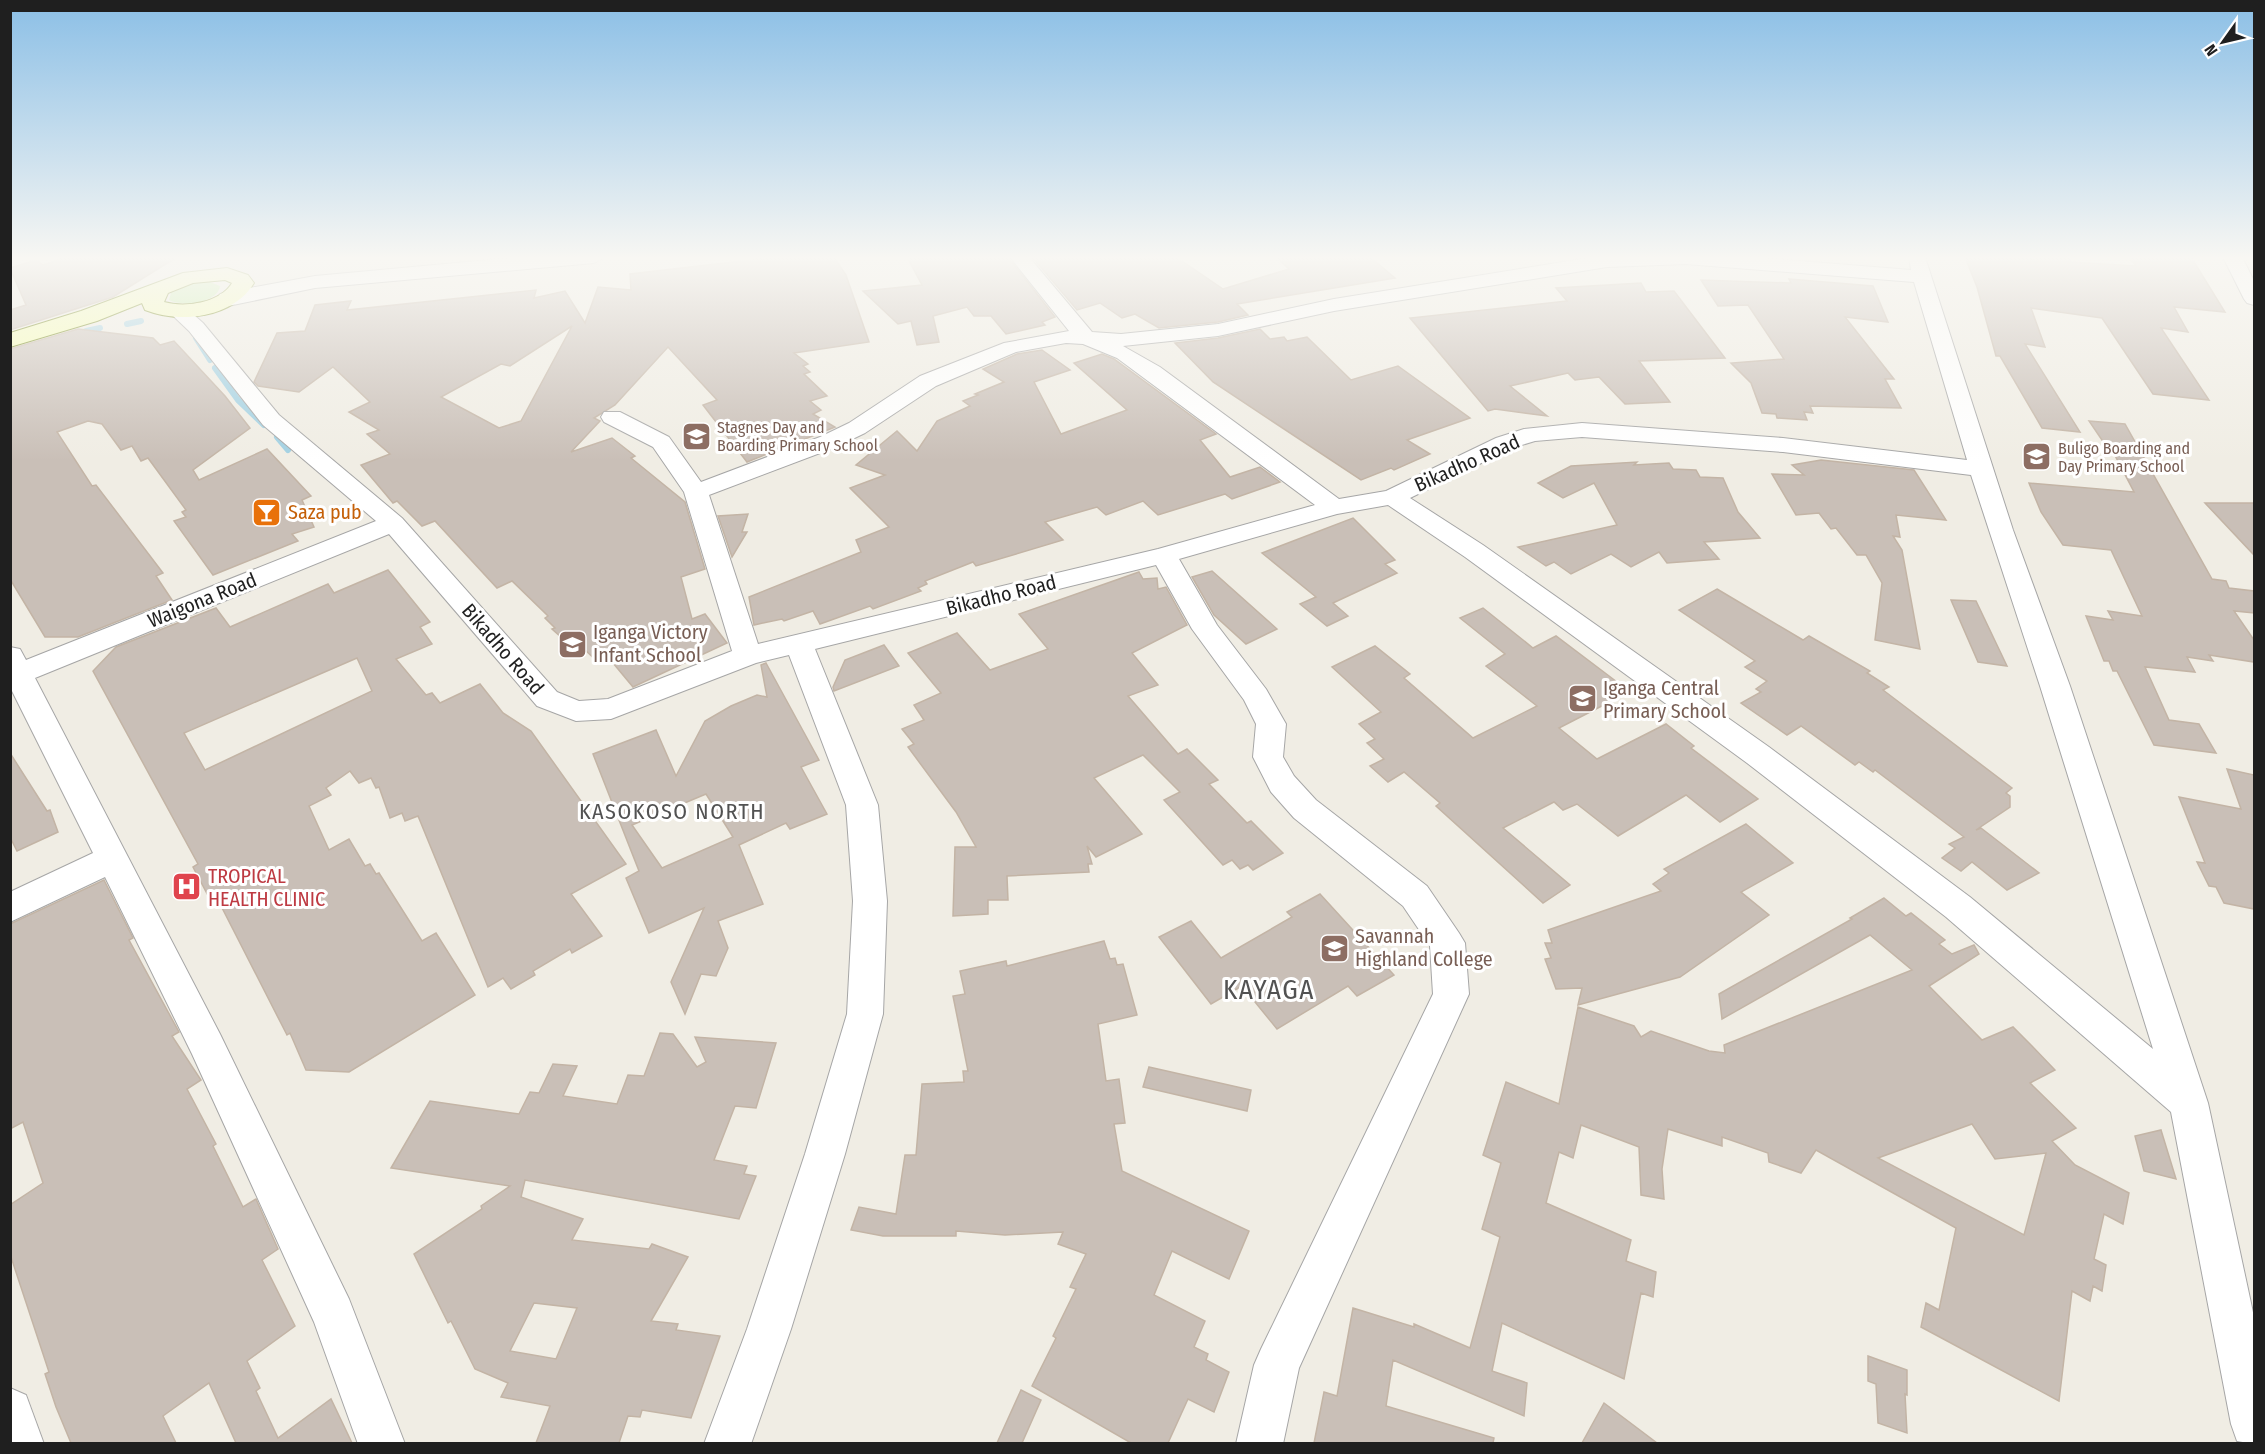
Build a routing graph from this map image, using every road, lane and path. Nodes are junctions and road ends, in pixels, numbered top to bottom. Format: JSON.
{"nodes":[{"id":1,"x":60,"y":325,"type":"edge"},
{"id":2,"x":84,"y":325,"type":"edge"},
{"id":3,"x":194,"y":325,"type":"edge"},
{"id":4,"x":209,"y":325,"type":"edge"},
{"id":5,"x":1073,"y":325,"type":"edge"},
{"id":6,"x":1242,"y":325,"type":"edge"},
{"id":7,"x":1937,"y":325,"type":"edge"},
{"id":8,"x":1086,"y":338,"type":"junction"},
{"id":9,"x":206,"y":339,"type":"junction"},
{"id":10,"x":10,"y":340,"type":"edge"},
{"id":11,"x":10,"y":348,"type":"edge"},
{"id":12,"x":612,"y":417,"type":"dead end"},
{"id":13,"x":1981,"y":469,"type":"junction"},
{"id":14,"x":696,"y":492,"type":"junction"},
{"id":15,"x":1392,"y":497,"type":"junction"},
{"id":16,"x":1334,"y":507,"type":"junction"},
{"id":17,"x":393,"y":523,"type":"junction"},
{"id":18,"x":1164,"y":555,"type":"junction"},
{"id":19,"x":799,"y":644,"type":"junction"},
{"id":20,"x":748,"y":656,"type":"junction"},
{"id":21,"x":13,"y":669,"type":"edge"},
{"id":22,"x":111,"y":858,"type":"junction"},
{"id":23,"x":10,"y":908,"type":"edge"},
{"id":24,"x":2189,"y":1103,"type":"junction"},
{"id":25,"x":10,"y":1410,"type":"edge"},
{"id":26,"x":2254,"y":1424,"type":"edge"},
{"id":27,"x":21,"y":1443,"type":"edge"},
{"id":28,"x":382,"y":1443,"type":"edge"},
{"id":29,"x":728,"y":1443,"type":"edge"},
{"id":30,"x":1259,"y":1443,"type":"edge"}],
"edges":[{"from":1,"to":10,"type":"main road"},
{"from":2,"to":11,"type":"main road"},
{"from":3,"to":9,"type":"street","name":"Bikadho Road"},
{"from":4,"to":9,"type":"street"},
{"from":5,"to":8,"type":"street"},
{"from":6,"to":8,"type":"street"},
{"from":7,"to":13,"type":"street"},
{"from":8,"to":14,"type":"street"},
{"from":8,"to":16,"type":"street"},
{"from":9,"to":17,"type":"street","name":"Bikadho Road"},
{"from":12,"to":14,"type":"street"},
{"from":13,"to":15,"type":"street","name":"Bikadho Road"},
{"from":13,"to":24,"type":"street"},
{"from":14,"to":20,"type":"street"},
{"from":15,"to":16,"type":"street","name":"Bikadho Road"},
{"from":15,"to":24,"type":"street"},
{"from":16,"to":18,"type":"street","name":"Bikadho Road"},
{"from":17,"to":20,"type":"street","name":"Bikadho Road"},
{"from":17,"to":21,"type":"street","name":"Waigona Road"},
{"from":18,"to":19,"type":"street","name":"Bikadho Road"},
{"from":18,"to":30,"type":"street"},
{"from":19,"to":20,"type":"street","name":"Bikadho Road"},
{"from":19,"to":29,"type":"street"},
{"from":21,"to":22,"type":"street"},
{"from":22,"to":23,"type":"street"},
{"from":22,"to":28,"type":"street"},
{"from":24,"to":26,"type":"street"},
{"from":25,"to":27,"type":"street"}]}
